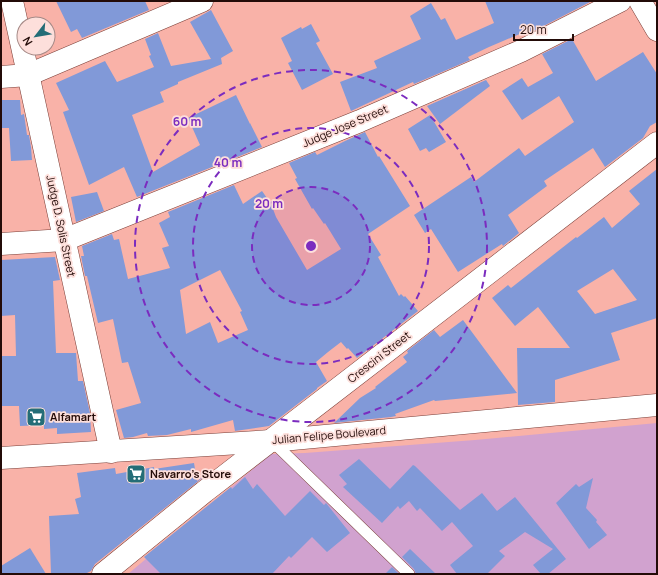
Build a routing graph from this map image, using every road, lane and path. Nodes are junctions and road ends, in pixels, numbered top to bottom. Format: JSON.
{"nodes":[{"id":1,"x":12,"y":1,"type":"edge"},
{"id":2,"x":202,"y":1,"type":"edge"},
{"id":3,"x":620,"y":1,"type":"edge"},
{"id":4,"x":640,"y":1,"type":"edge"},
{"id":5,"x":657,"y":30,"type":"edge"},
{"id":6,"x":28,"y":75,"type":"junction"},
{"id":7,"x":1,"y":77,"type":"edge"},
{"id":8,"x":657,"y":143,"type":"edge"},
{"id":9,"x":64,"y":240,"type":"junction"},
{"id":10,"x":1,"y":244,"type":"edge"},
{"id":11,"x":657,"y":405,"type":"edge"},
{"id":12,"x":271,"y":441,"type":"junction"},
{"id":13,"x":111,"y":452,"type":"junction"},
{"id":14,"x":1,"y":458,"type":"edge"},
{"id":15,"x":103,"y":574,"type":"edge"},
{"id":16,"x":409,"y":574,"type":"edge"}],
"edges":[{"from":1,"to":6,"type":"street","name":"Judge D. Solis Street"},
{"from":2,"to":6,"type":"street"},
{"from":3,"to":9,"type":"street","name":"Judge Jose Street"},
{"from":4,"to":5,"type":"street"},
{"from":6,"to":7,"type":"street"},
{"from":6,"to":9,"type":"street","name":"Judge D. Solis Street"},
{"from":8,"to":12,"type":"street","name":"Crescini Street"},
{"from":9,"to":10,"type":"street","name":"Judge Jose Street"},
{"from":9,"to":13,"type":"street","name":"Judge D. Solis Street"},
{"from":11,"to":12,"type":"street","name":"Julian Felipe Boulevard"},
{"from":12,"to":13,"type":"street","name":"Julian Felipe Boulevard"},
{"from":12,"to":15,"type":"street","name":"Crescini Street"},
{"from":12,"to":16,"type":"lane"},
{"from":13,"to":14,"type":"street","name":"Julian Felipe Boulevard"}]}
